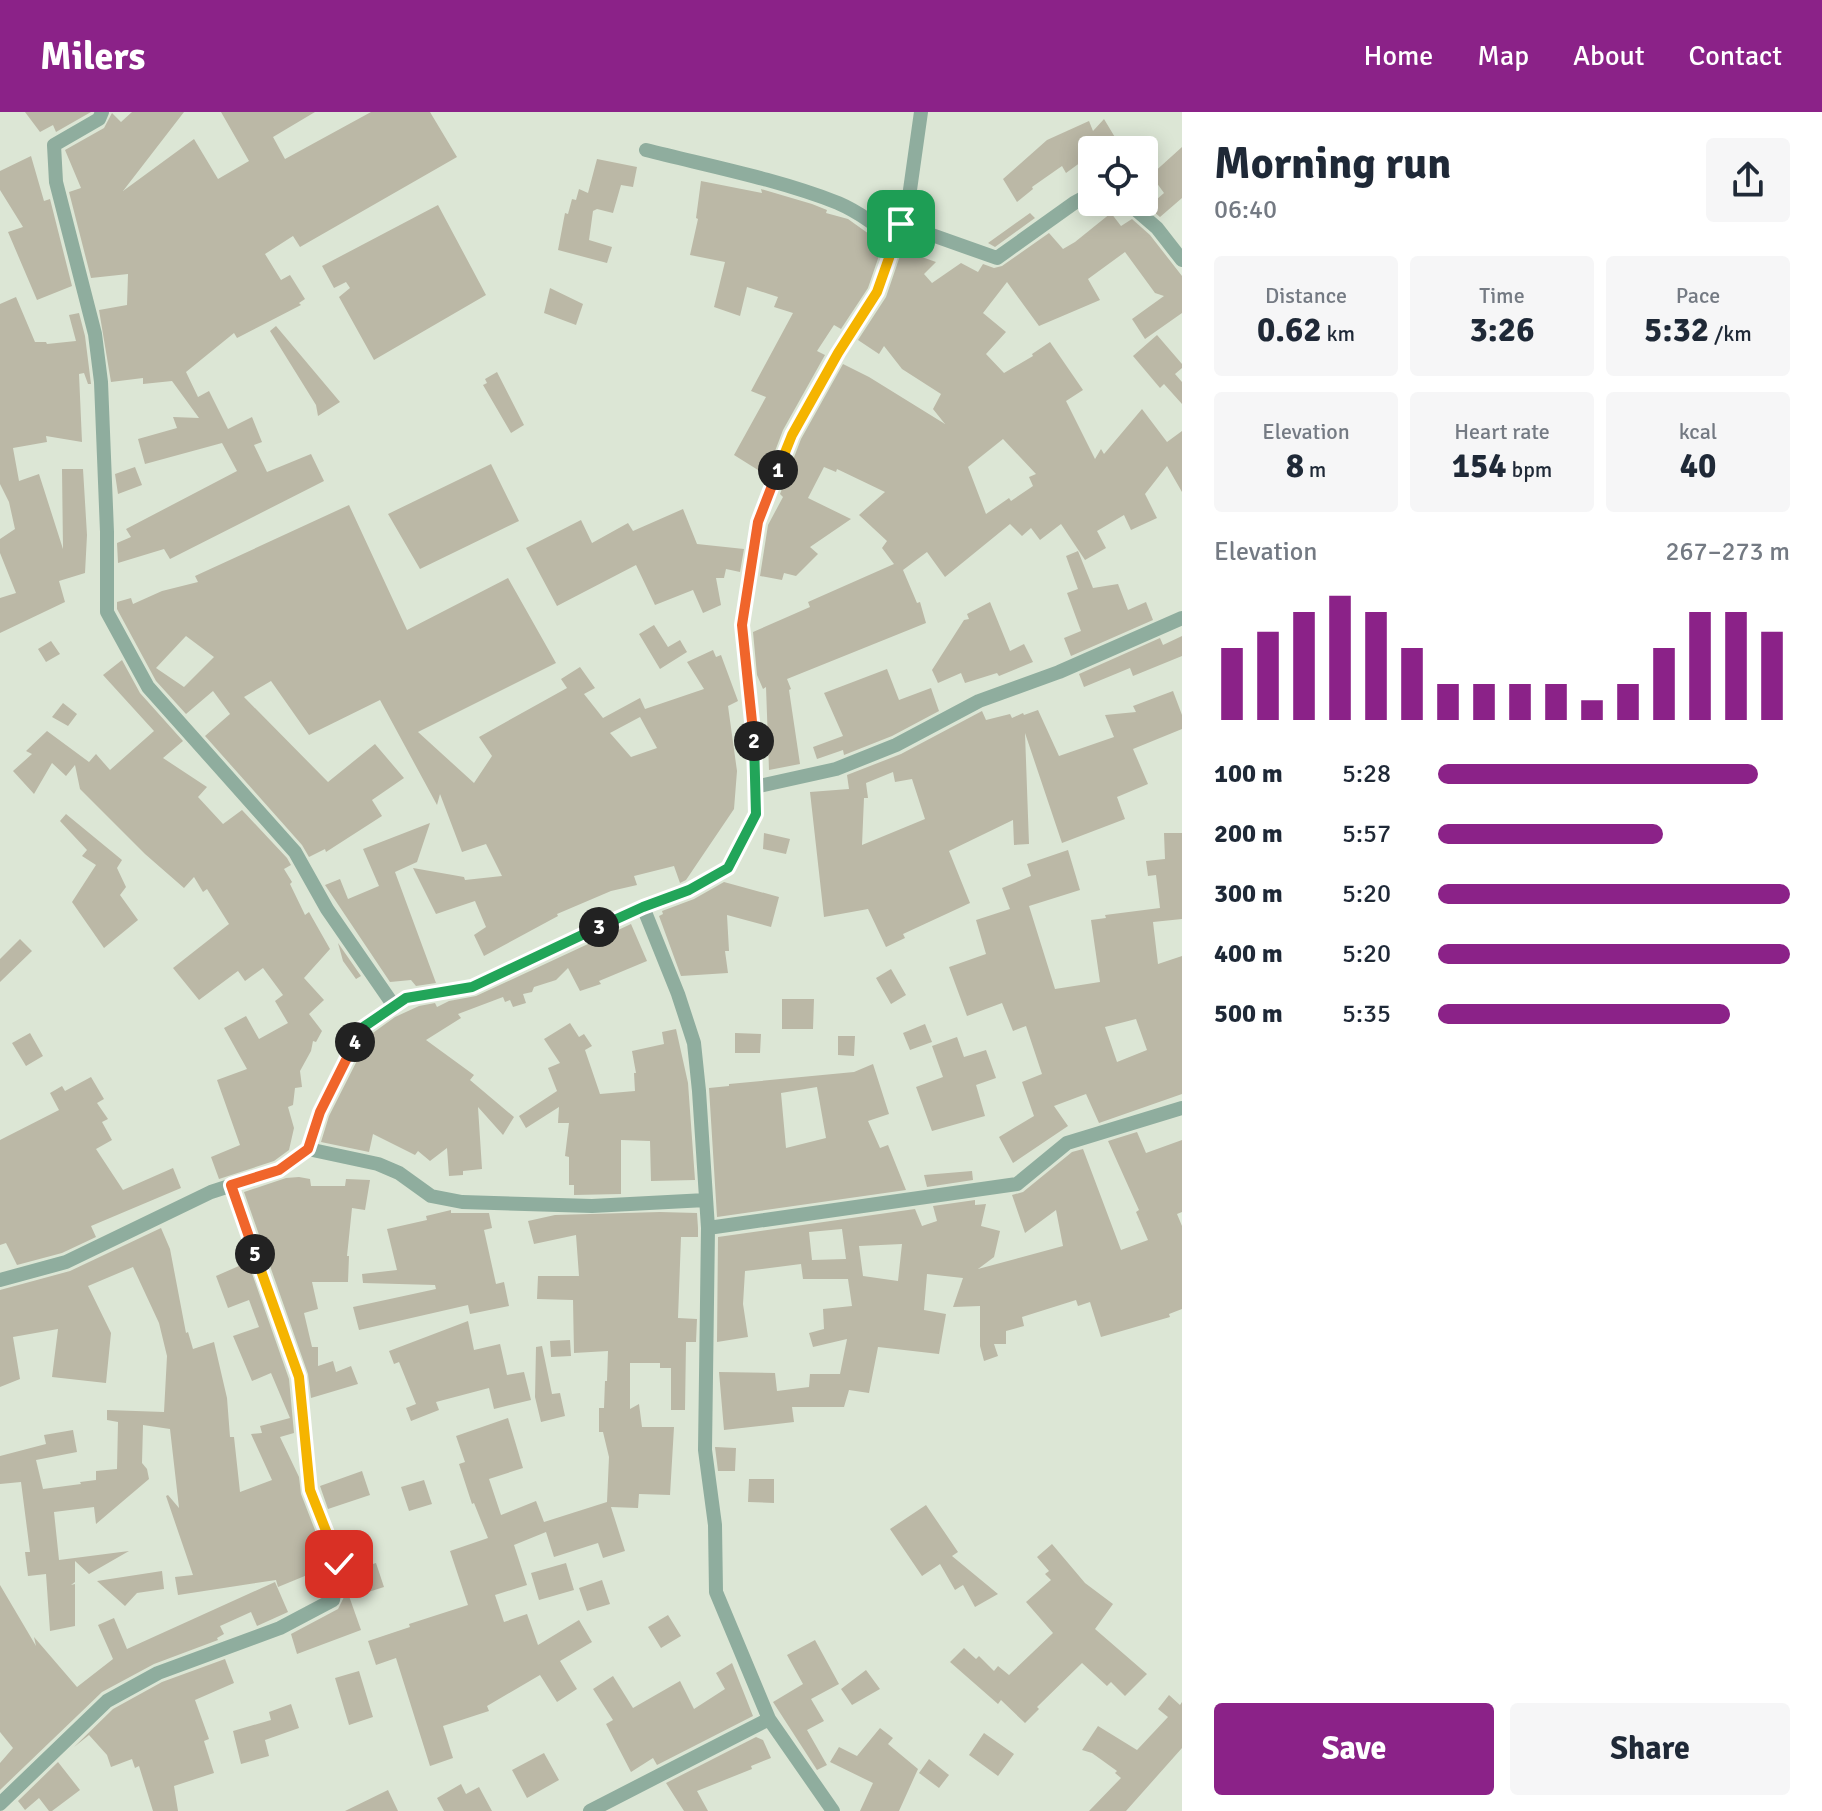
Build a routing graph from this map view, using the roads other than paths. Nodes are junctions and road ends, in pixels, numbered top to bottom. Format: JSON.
{"nodes":[{"id":1,"x":102,"y":112,"type":"edge"},
{"id":2,"x":921,"y":112,"type":"edge"},
{"id":3,"x":646,"y":150,"type":"dead end"},
{"id":4,"x":1078,"y":201,"type":"edge"},
{"id":5,"x":1143,"y":216,"type":"edge"},
{"id":6,"x":901,"y":224,"type":"junction"},
{"id":7,"x":895,"y":240,"type":"junction"},
{"id":8,"x":1182,"y":260,"type":"edge"},
{"id":9,"x":1182,"y":618,"type":"edge"},
{"id":10,"x":755,"y":787,"type":"junction"},
{"id":11,"x":643,"y":907,"type":"junction"},
{"id":12,"x":394,"y":1006,"type":"junction"},
{"id":13,"x":1182,"y":1108,"type":"edge"},
{"id":14,"x":308,"y":1149,"type":"junction"},
{"id":15,"x":231,"y":1185,"type":"junction"},
{"id":16,"x":706,"y":1200,"type":"junction"},
{"id":17,"x":708,"y":1228,"type":"junction"},
{"id":18,"x":0,"y":1280,"type":"edge"},
{"id":19,"x":769,"y":1719,"type":"junction"},
{"id":20,"x":0,"y":1804,"type":"edge"},
{"id":21,"x":590,"y":1811,"type":"edge"},
{"id":22,"x":833,"y":1811,"type":"edge"}],
"edges":[{"from":1,"to":12,"type":"street"},
{"from":2,"to":6,"type":"street"},
{"from":3,"to":7,"type":"street"},
{"from":4,"to":6,"type":"street"},
{"from":5,"to":8,"type":"street"},
{"from":6,"to":7,"type":"street"},
{"from":7,"to":10,"type":"street"},
{"from":9,"to":10,"type":"street"},
{"from":10,"to":11,"type":"street"},
{"from":11,"to":12,"type":"street"},
{"from":11,"to":16,"type":"street"},
{"from":12,"to":14,"type":"street"},
{"from":13,"to":17,"type":"street"},
{"from":14,"to":15,"type":"street"},
{"from":14,"to":16,"type":"street"},
{"from":15,"to":18,"type":"street"},
{"from":15,"to":20,"type":"street"},
{"from":16,"to":17,"type":"street"},
{"from":17,"to":19,"type":"street"},
{"from":19,"to":21,"type":"street"},
{"from":19,"to":22,"type":"street"}]}
